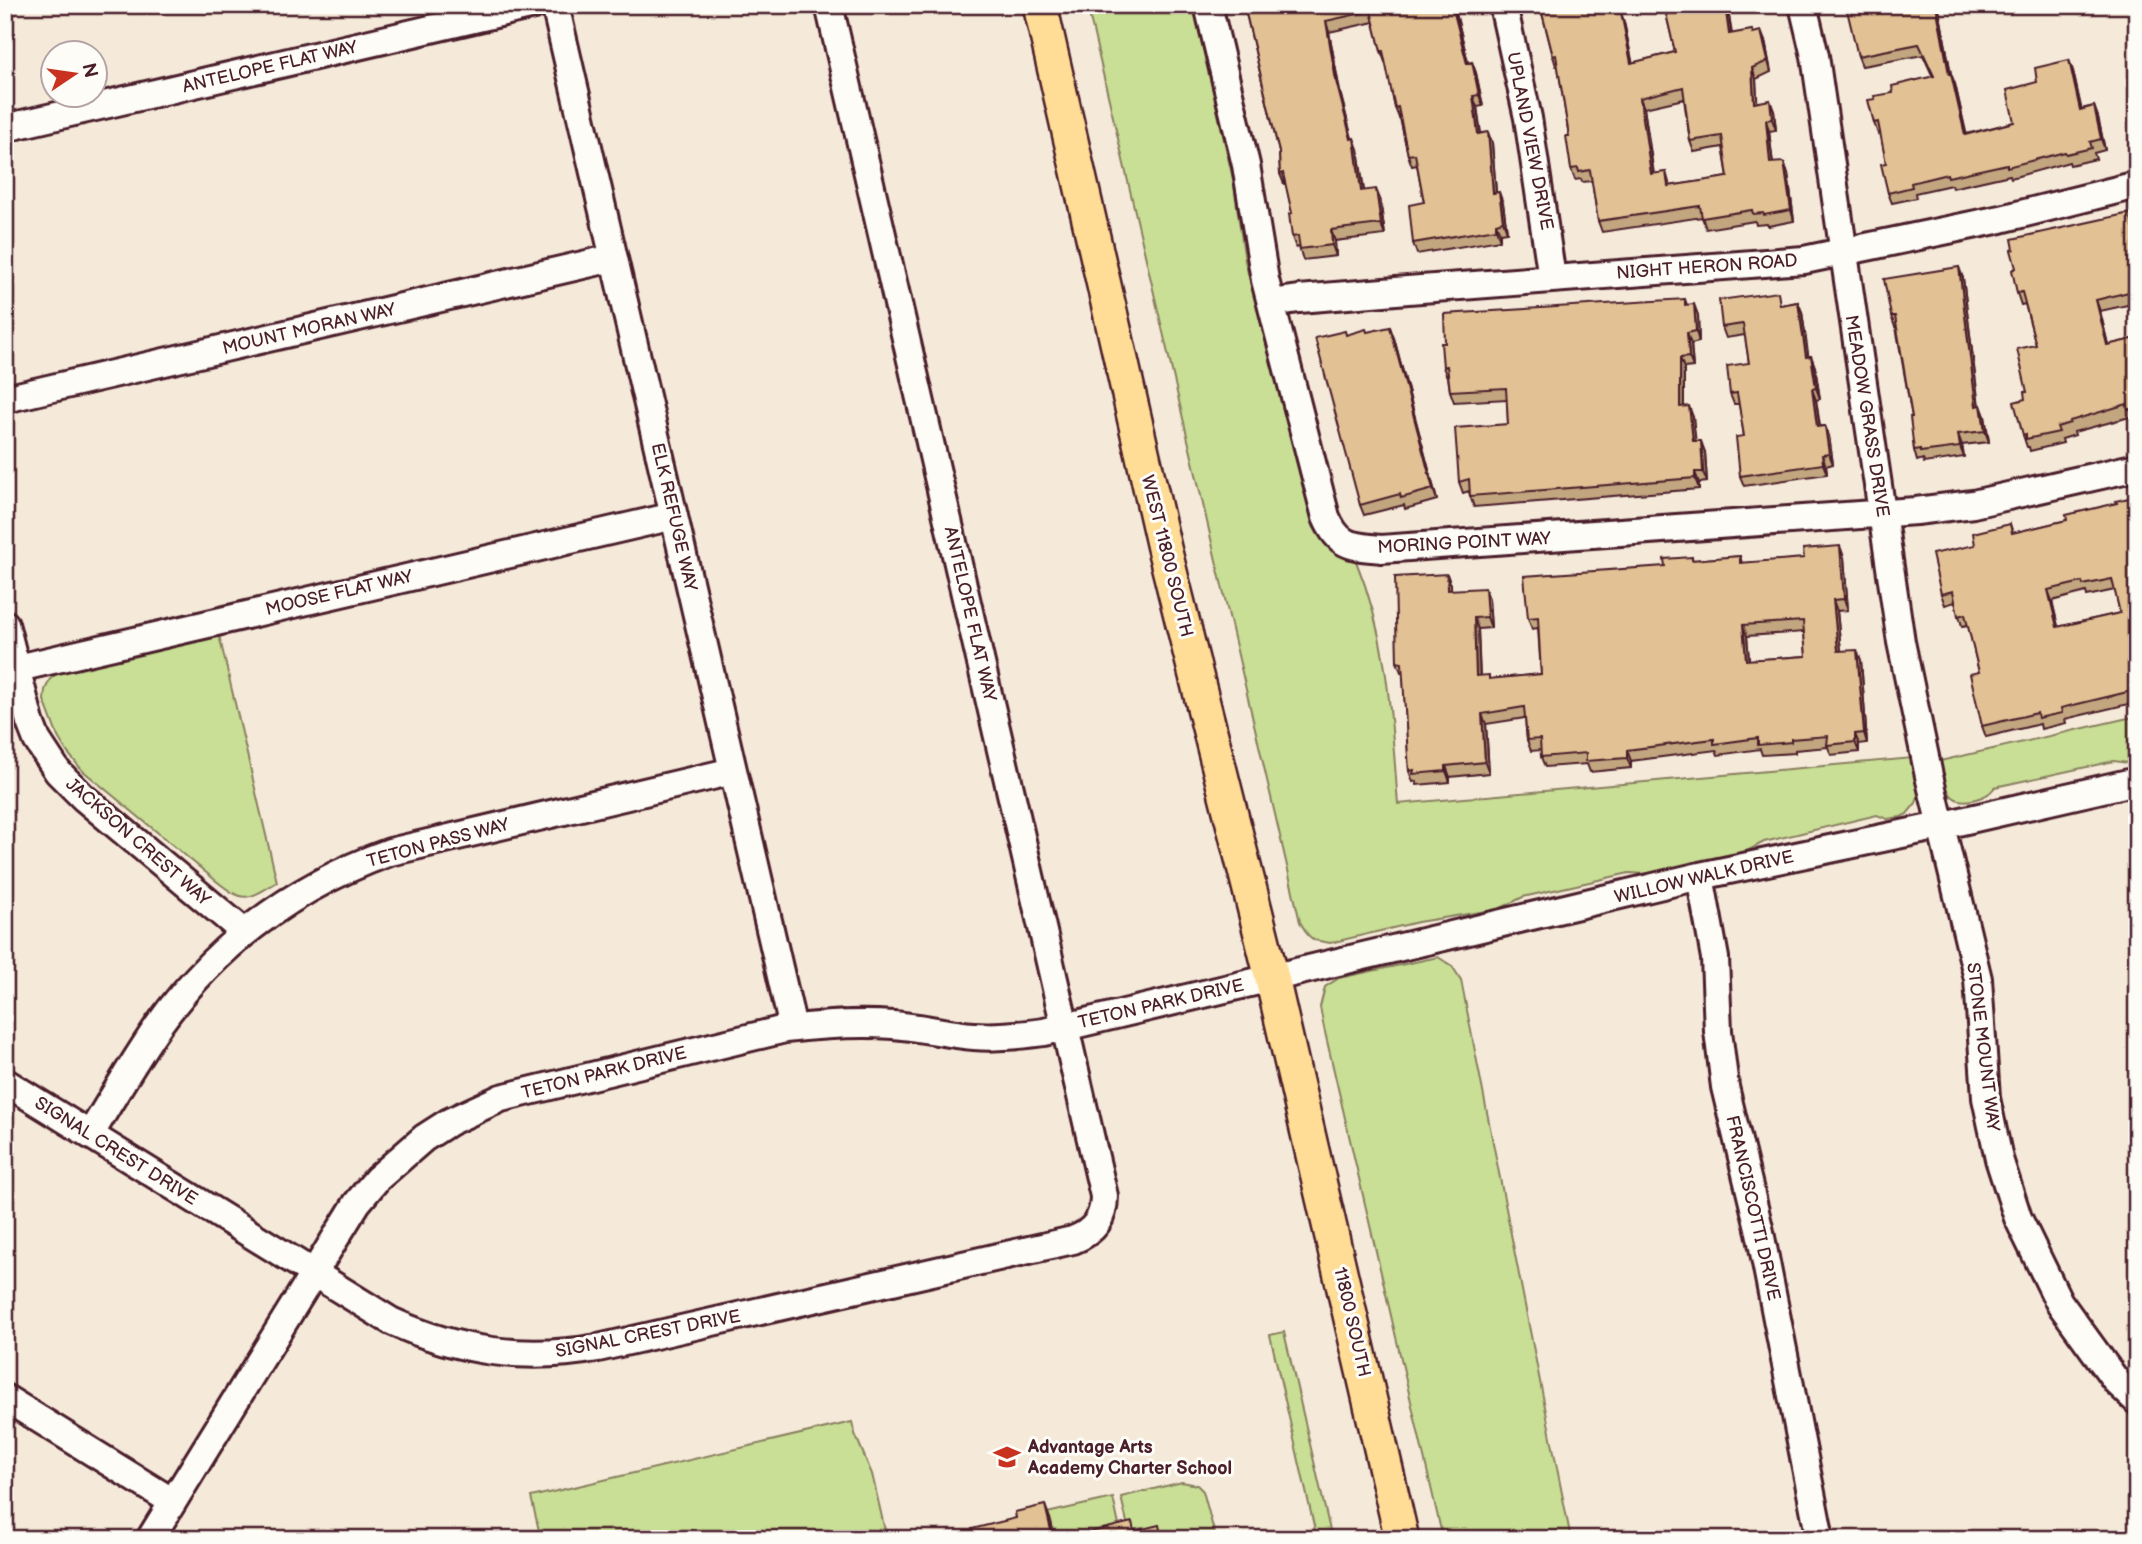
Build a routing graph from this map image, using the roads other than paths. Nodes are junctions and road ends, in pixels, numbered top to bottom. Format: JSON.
{"nodes":[{"id":1,"x":534,"y":5,"type":"edge"},
{"id":2,"x":555,"y":5,"type":"edge"},
{"id":3,"x":829,"y":5,"type":"edge"},
{"id":4,"x":1040,"y":5,"type":"edge"},
{"id":5,"x":1208,"y":5,"type":"edge"},
{"id":6,"x":1503,"y":5,"type":"edge"},
{"id":7,"x":1803,"y":5,"type":"edge"},
{"id":8,"x":5,"y":128,"type":"edge"},
{"id":9,"x":2137,"y":185,"type":"edge"},
{"id":10,"x":1843,"y":253,"type":"junction"},
{"id":11,"x":613,"y":258,"type":"junction"},
{"id":12,"x":1552,"y":278,"type":"junction"},
{"id":13,"x":1271,"y":303,"type":"junction"},
{"id":14,"x":5,"y":399,"type":"edge"},
{"id":15,"x":2137,"y":467,"type":"edge"},
{"id":16,"x":1882,"y":513,"type":"junction"},
{"id":17,"x":674,"y":516,"type":"junction"},
{"id":18,"x":5,"y":624,"type":"edge"},
{"id":19,"x":10,"y":670,"type":"edge"},
{"id":20,"x":733,"y":771,"type":"junction"},
{"id":21,"x":2137,"y":781,"type":"edge"},
{"id":22,"x":1940,"y":826,"type":"junction"},
{"id":23,"x":1700,"y":876,"type":"junction"},
{"id":24,"x":244,"y":932,"type":"junction"},
{"id":25,"x":1272,"y":978,"type":"junction"},
{"id":26,"x":1065,"y":1027,"type":"junction"},
{"id":27,"x":793,"y":1028,"type":"junction"},
{"id":28,"x":5,"y":1082,"type":"edge"},
{"id":29,"x":1301,"y":1104,"type":"joint"},
{"id":30,"x":90,"y":1135,"type":"junction"},
{"id":31,"x":1098,"y":1222,"type":"joint"},
{"id":32,"x":313,"y":1273,"type":"junction"},
{"id":33,"x":5,"y":1398,"type":"edge"},
{"id":34,"x":2137,"y":1401,"type":"edge"},
{"id":35,"x":173,"y":1502,"type":"junction"},
{"id":36,"x":150,"y":1539,"type":"edge"},
{"id":37,"x":1402,"y":1539,"type":"edge"},
{"id":38,"x":1820,"y":1539,"type":"edge"}],
"edges":[{"from":1,"to":8,"type":"street","name":"ANTELOPE FLAT WAY"},
{"from":2,"to":11,"type":"street","name":"ELK REFUGE WAY"},
{"from":3,"to":26,"type":"street","name":"ANTELOPE FLAT WAY"},
{"from":4,"to":25,"type":"main road","name":"WEST 11800 SOUTH"},
{"from":5,"to":13,"type":"street","name":"MORING POINT WAY"},
{"from":6,"to":12,"type":"street","name":"UPLAND VIEW DRIVE"},
{"from":7,"to":10,"type":"street","name":"MEADOW GRASS DRIVE"},
{"from":9,"to":10,"type":"street","name":"NIGHT HERON ROAD"},
{"from":10,"to":12,"type":"street","name":"NIGHT HERON ROAD"},
{"from":10,"to":16,"type":"street","name":"MEADOW GRASS DRIVE"},
{"from":11,"to":14,"type":"street","name":"MOUNT MORAN WAY"},
{"from":11,"to":17,"type":"street","name":"ELK REFUGE WAY"},
{"from":12,"to":13,"type":"street","name":"NIGHT HERON ROAD"},
{"from":13,"to":16,"type":"street","name":"MORING POINT WAY"},
{"from":15,"to":16,"type":"street","name":"MORING POINT WAY"},
{"from":16,"to":22,"type":"street","name":"MEADOW GRASS DRIVE"},
{"from":17,"to":19,"type":"street","name":"MOOSE FLAT WAY"},
{"from":17,"to":20,"type":"street","name":"ELK REFUGE WAY"},
{"from":18,"to":19,"type":"street","name":"JACKSON CREST WAY"},
{"from":19,"to":24,"type":"street","name":"JACKSON CREST WAY"},
{"from":20,"to":24,"type":"street","name":"TETON PASS WAY"},
{"from":20,"to":27,"type":"street","name":"ELK REFUGE WAY"},
{"from":21,"to":22,"type":"street","name":"WILLOW WALK DRIVE"},
{"from":22,"to":23,"type":"street","name":"WILLOW WALK DRIVE"},
{"from":22,"to":34,"type":"street","name":"STONE MOUNT WAY"},
{"from":23,"to":25,"type":"street","name":"WILLOW WALK DRIVE"},
{"from":23,"to":38,"type":"street","name":"FRANCISCOTTI DRIVE"},
{"from":24,"to":30,"type":"street","name":"TETON PASS WAY"},
{"from":25,"to":26,"type":"street","name":"TETON PARK DRIVE"},
{"from":25,"to":29,"type":"main road","name":"WEST 11800 SOUTH"},
{"from":26,"to":27,"type":"street","name":"TETON PARK DRIVE"},
{"from":26,"to":31,"type":"street","name":"ANTELOPE FLAT WAY"},
{"from":27,"to":32,"type":"street","name":"TETON PARK DRIVE"},
{"from":28,"to":30,"type":"street","name":"SIGNAL CREST DRIVE"},
{"from":29,"to":37,"type":"main road","name":"11800 SOUTH"},
{"from":30,"to":32,"type":"street","name":"SIGNAL CREST DRIVE"},
{"from":31,"to":32,"type":"street","name":"SIGNAL CREST DRIVE"},
{"from":32,"to":35,"type":"street","name":"TETON PARK DRIVE"},
{"from":33,"to":35,"type":"street"},
{"from":35,"to":36,"type":"street","name":"TETON PARK DRIVE"}]}
